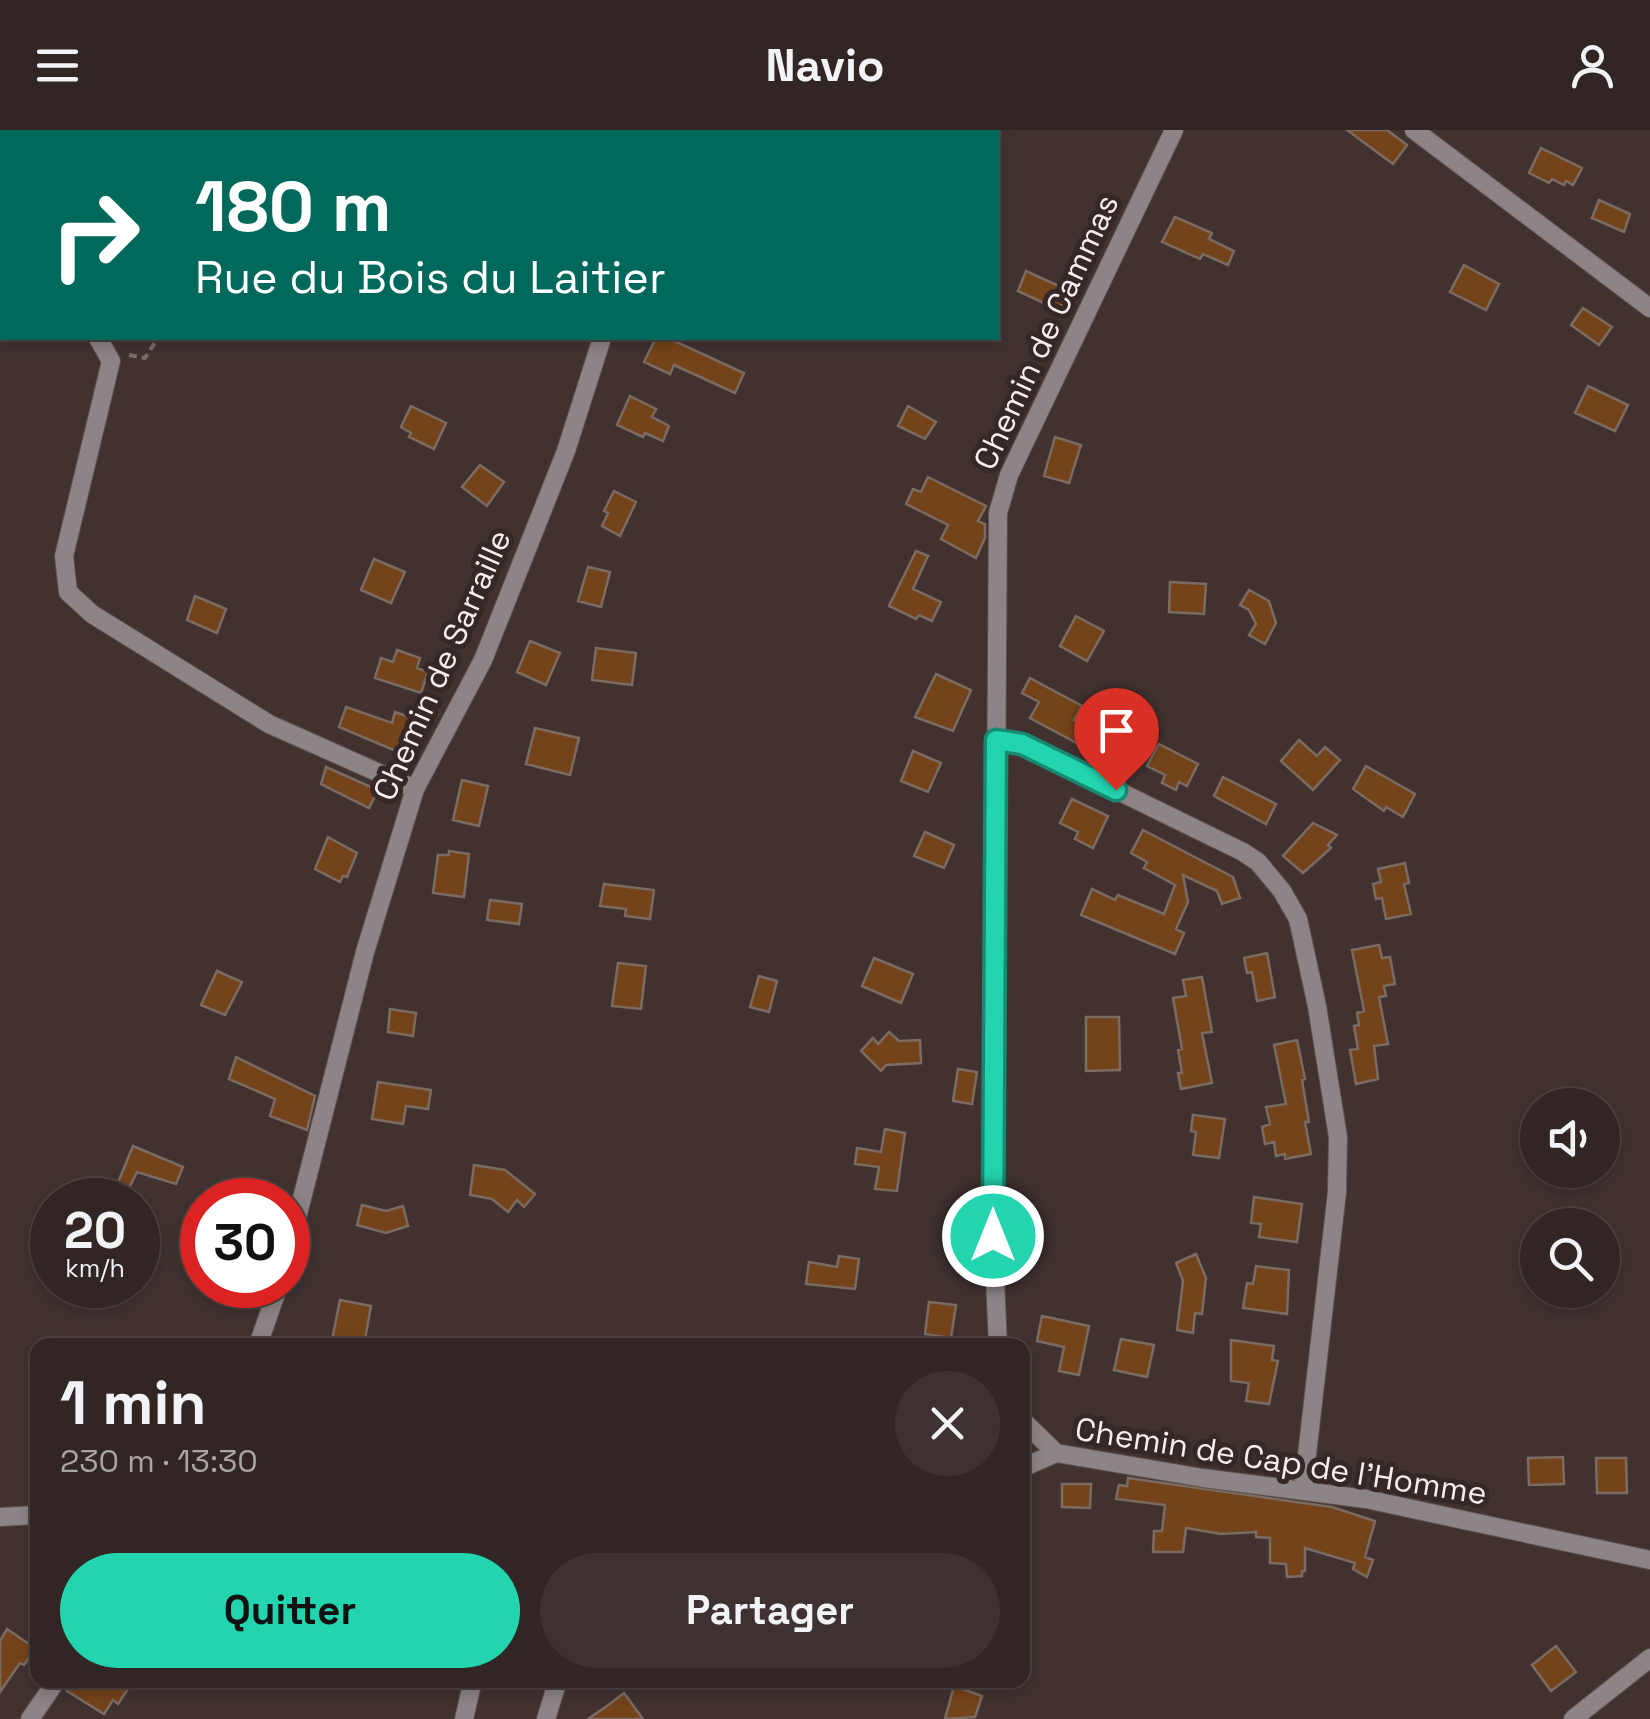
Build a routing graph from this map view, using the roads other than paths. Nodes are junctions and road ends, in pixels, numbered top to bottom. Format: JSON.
{"nodes":[{"id":1,"x":1174,"y":130,"type":"edge"},
{"id":2,"x":1414,"y":130,"type":"edge"},
{"id":3,"x":1650,"y":308,"type":"edge"},
{"id":4,"x":601,"y":340,"type":"edge"},
{"id":5,"x":102,"y":344,"type":"edge"},
{"id":6,"x":996,"y":740,"type":"junction"},
{"id":7,"x":415,"y":789,"type":"junction"},
{"id":8,"x":307,"y":1178,"type":"edge"},
{"id":9,"x":270,"y":1308,"type":"edge"},
{"id":10,"x":260,"y":1338,"type":"edge"},
{"id":11,"x":998,"y":1338,"type":"edge"},
{"id":12,"x":1030,"y":1428,"type":"edge"},
{"id":13,"x":1056,"y":1454,"type":"junction"},
{"id":14,"x":1030,"y":1465,"type":"edge"},
{"id":15,"x":1303,"y":1490,"type":"junction"},
{"id":16,"x":30,"y":1515,"type":"edge"},
{"id":17,"x":0,"y":1517,"type":"edge"},
{"id":18,"x":1650,"y":1560,"type":"edge"},
{"id":19,"x":1650,"y":1658,"type":"edge"},
{"id":20,"x":51,"y":1688,"type":"edge"},
{"id":21,"x":471,"y":1688,"type":"edge"},
{"id":22,"x":556,"y":1688,"type":"edge"},
{"id":23,"x":30,"y":1719,"type":"edge"},
{"id":24,"x":464,"y":1719,"type":"edge"},
{"id":25,"x":546,"y":1719,"type":"edge"},
{"id":26,"x":1573,"y":1719,"type":"edge"}],
"edges":[{"from":1,"to":6,"type":"street","name":"Chemin de Cammas"},
{"from":2,"to":3,"type":"street"},
{"from":4,"to":7,"type":"street","name":"Chemin de Sarraille"},
{"from":5,"to":7,"type":"street"},
{"from":6,"to":11,"type":"street","name":"Chemin de Cammas"},
{"from":6,"to":15,"type":"street"},
{"from":7,"to":8,"type":"street","name":"Chemin de Sarraille"},
{"from":9,"to":10,"type":"street"},
{"from":12,"to":13,"type":"street"},
{"from":13,"to":14,"type":"street","name":"Chemin de Cap de l'Homme"},
{"from":13,"to":15,"type":"street","name":"Chemin de Cap de l'Homme"},
{"from":15,"to":18,"type":"street","name":"Chemin de Cap de l'Homme"},
{"from":16,"to":17,"type":"street"},
{"from":19,"to":26,"type":"street"},
{"from":20,"to":23,"type":"street"},
{"from":21,"to":24,"type":"street"},
{"from":22,"to":25,"type":"street"}]}
